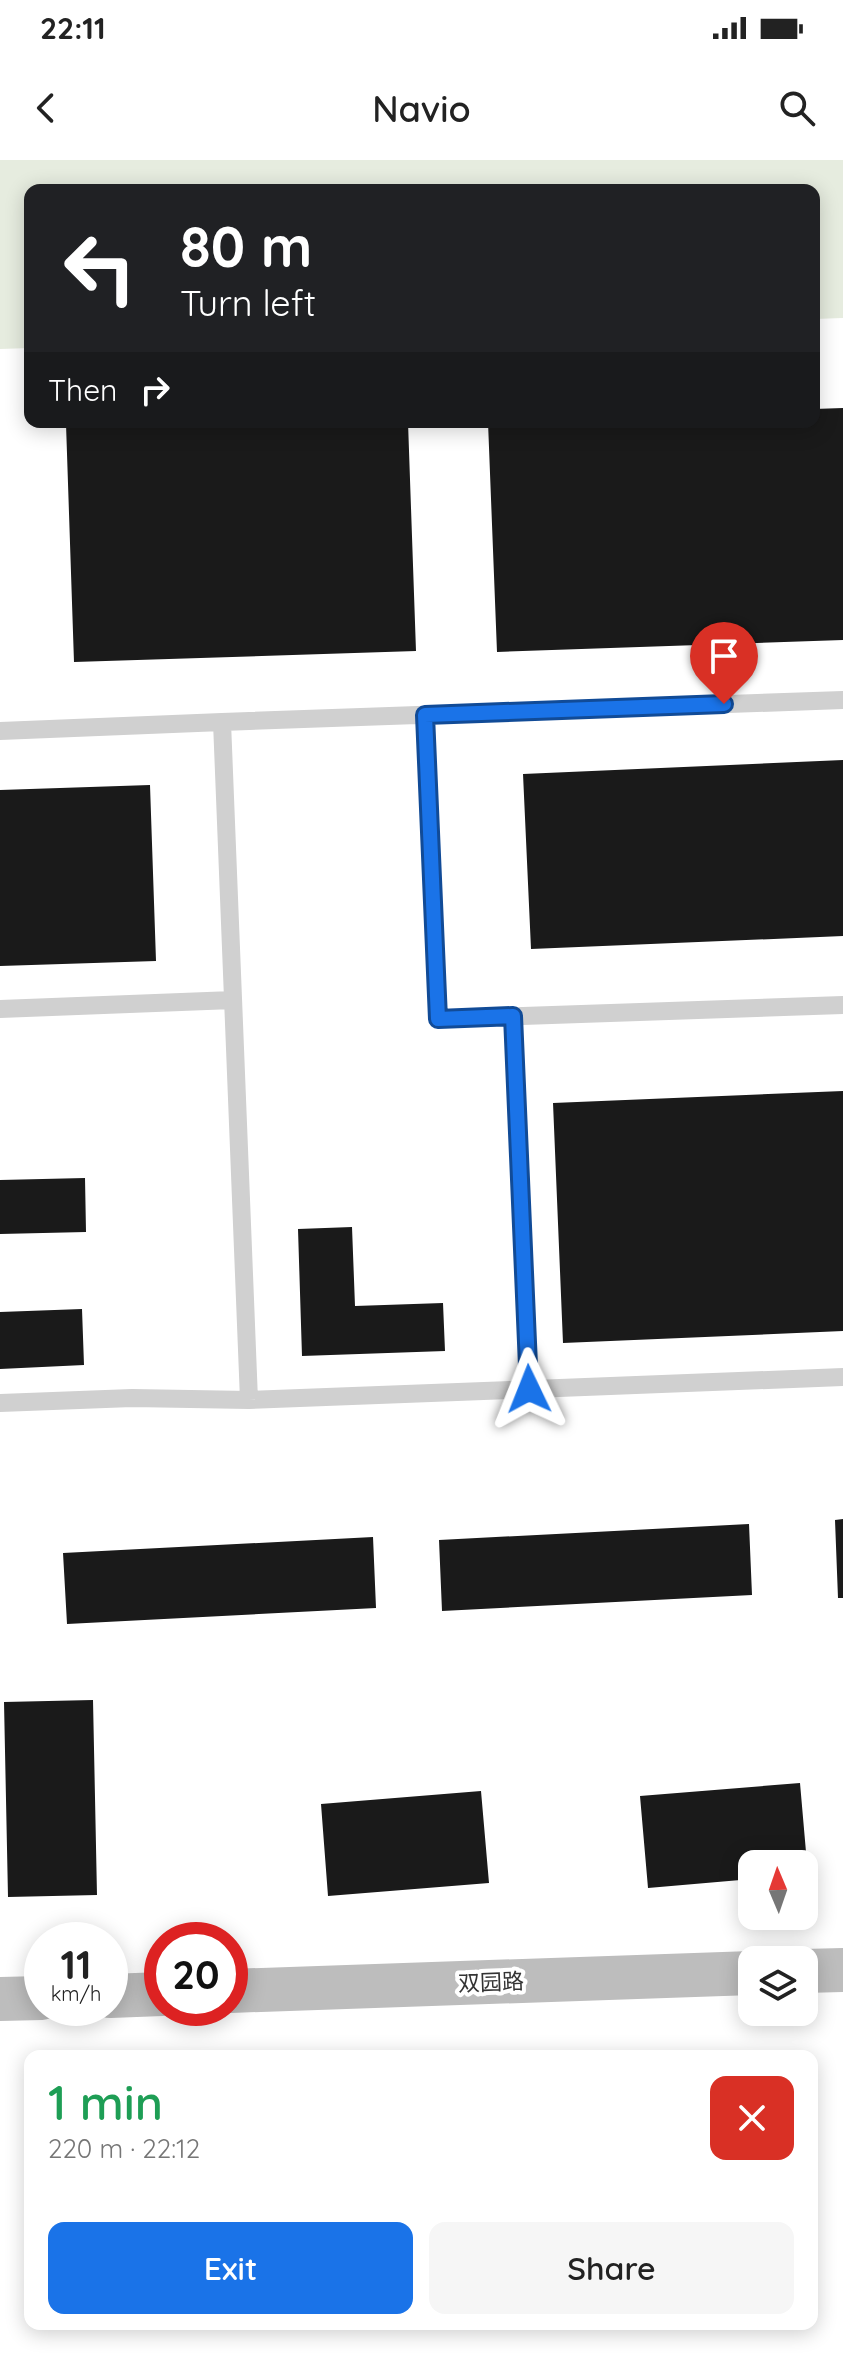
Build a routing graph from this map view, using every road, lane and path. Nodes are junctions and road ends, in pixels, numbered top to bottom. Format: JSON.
{"nodes":[{"id":1,"x":843,"y":700,"type":"edge"},
{"id":2,"x":425,"y":715,"type":"junction"},
{"id":3,"x":222,"y":722,"type":"junction"},
{"id":4,"x":0,"y":731,"type":"edge"},
{"id":5,"x":233,"y":1000,"type":"junction"},
{"id":6,"x":843,"y":1005,"type":"edge"},
{"id":7,"x":0,"y":1009,"type":"edge"},
{"id":8,"x":513,"y":1016,"type":"junction"},
{"id":9,"x":843,"y":1377,"type":"edge"},
{"id":10,"x":529,"y":1389,"type":"junction"},
{"id":11,"x":249,"y":1400,"type":"junction"},
{"id":12,"x":0,"y":1403,"type":"edge"},
{"id":13,"x":843,"y":1970,"type":"edge"},
{"id":14,"x":818,"y":1971,"type":"edge"},
{"id":15,"x":738,"y":1973,"type":"edge"},
{"id":16,"x":248,"y":1990,"type":"edge"},
{"id":17,"x":24,"y":1998,"type":"edge"},
{"id":18,"x":0,"y":1999,"type":"edge"}],
"edges":[{"from":1,"to":2,"type":"lane"},
{"from":2,"to":3,"type":"lane"},
{"from":2,"to":8,"type":"lane"},
{"from":3,"to":4,"type":"lane"},
{"from":3,"to":5,"type":"lane"},
{"from":5,"to":7,"type":"lane"},
{"from":5,"to":11,"type":"lane"},
{"from":6,"to":8,"type":"lane"},
{"from":8,"to":10,"type":"lane"},
{"from":9,"to":10,"type":"lane"},
{"from":10,"to":11,"type":"lane"},
{"from":11,"to":12,"type":"lane"},
{"from":13,"to":14,"type":"street"},
{"from":15,"to":16,"type":"street","name":"双园路"},
{"from":17,"to":18,"type":"street"}]}
